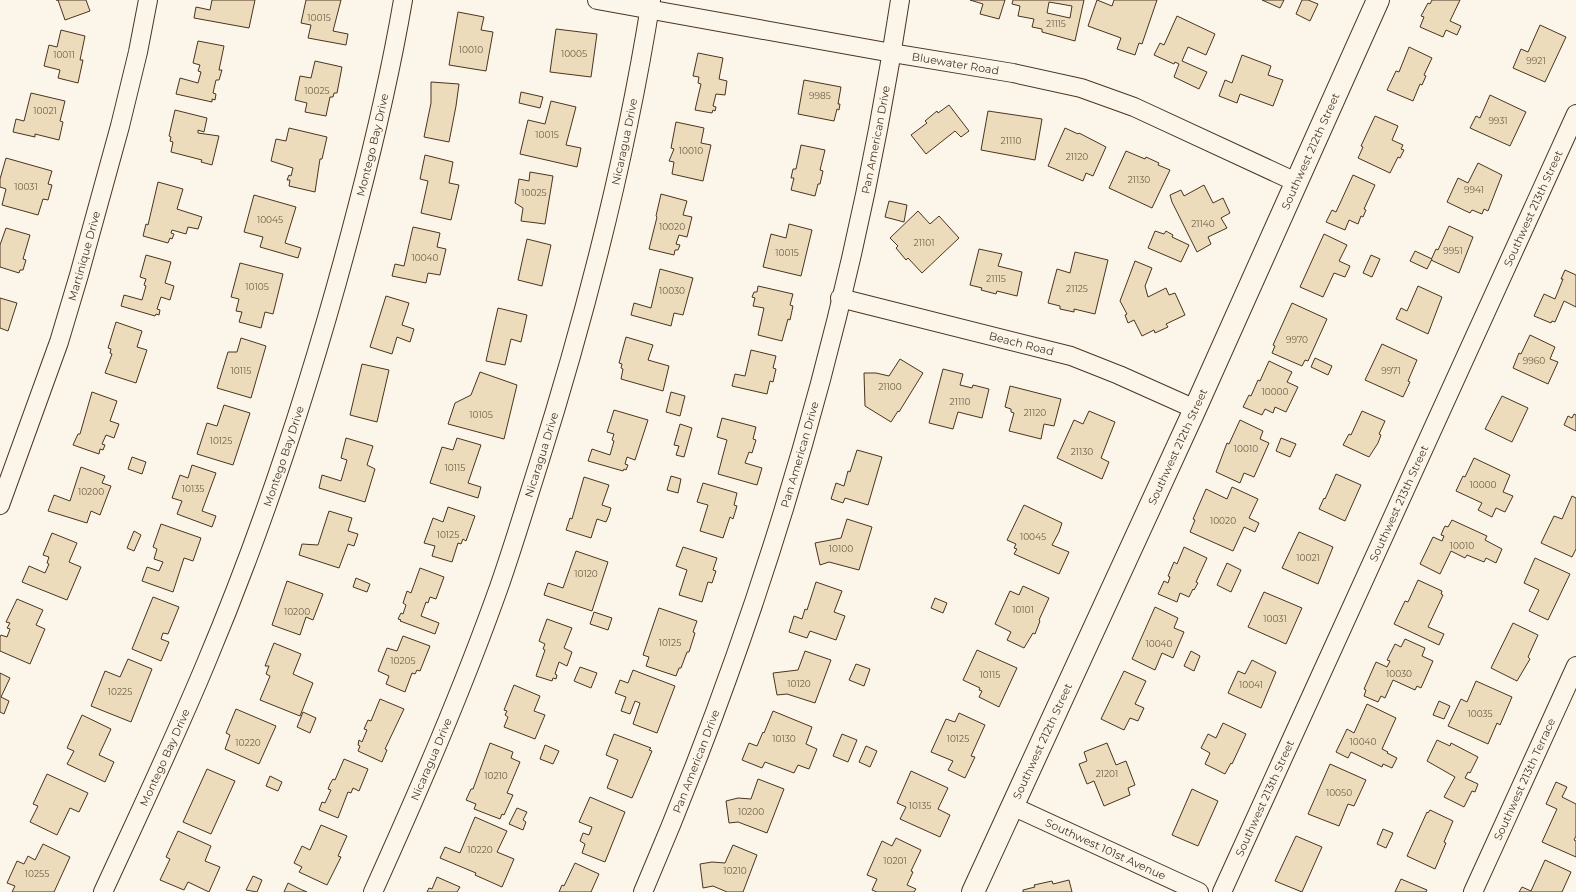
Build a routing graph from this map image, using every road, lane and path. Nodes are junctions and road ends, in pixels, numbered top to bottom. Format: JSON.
{"nodes":[{"id":1,"x":148,"y":0,"type":"edge"},
{"id":2,"x":403,"y":0,"type":"edge"},
{"id":3,"x":597,"y":0,"type":"edge"},
{"id":4,"x":900,"y":0,"type":"edge"},
{"id":5,"x":1378,"y":0,"type":"edge"},
{"id":6,"x":650,"y":4,"type":"edge"},
{"id":7,"x":892,"y":53,"type":"junction"},
{"id":8,"x":1576,"y":114,"type":"edge"},
{"id":9,"x":1296,"y":182,"type":"junction"},
{"id":10,"x":840,"y":298,"type":"junction"},
{"id":11,"x":1195,"y":409,"type":"junction"},
{"id":12,"x":0,"y":505,"type":"edge"},
{"id":13,"x":1576,"y":666,"type":"edge"},
{"id":14,"x":1012,"y":806,"type":"junction"},
{"id":15,"x":103,"y":892,"type":"edge"},
{"id":16,"x":373,"y":892,"type":"edge"},
{"id":17,"x":643,"y":892,"type":"edge"},
{"id":18,"x":974,"y":892,"type":"edge"},
{"id":19,"x":1199,"y":892,"type":"edge"},
{"id":20,"x":1222,"y":892,"type":"edge"},
{"id":21,"x":1473,"y":892,"type":"edge"}],
"edges":[{"from":1,"to":12,"type":"street","name":"Martinique Drive"},
{"from":2,"to":15,"type":"street","name":"Montego Bay Drive"},
{"from":3,"to":6,"type":"street","name":"Bluewater Road"},
{"from":4,"to":7,"type":"street","name":"Pan American Drive"},
{"from":5,"to":9,"type":"street","name":"Southwest 212th Street"},
{"from":6,"to":7,"type":"street","name":"Bluewater Road"},
{"from":6,"to":16,"type":"street","name":"Nicaragua Drive"},
{"from":7,"to":9,"type":"street","name":"Bluewater Road"},
{"from":7,"to":10,"type":"street","name":"Pan American Drive"},
{"from":8,"to":20,"type":"street","name":"Southwest 213th Street"},
{"from":9,"to":11,"type":"street","name":"Southwest 212th Street"},
{"from":10,"to":11,"type":"street","name":"Beach Road"},
{"from":10,"to":17,"type":"street","name":"Pan American Drive"},
{"from":11,"to":14,"type":"street","name":"Southwest 212th Street"},
{"from":13,"to":21,"type":"street","name":"Southwest 213th Terrace"},
{"from":14,"to":18,"type":"street","name":"Southwest 212th Street"},
{"from":14,"to":19,"type":"street","name":"Southwest 101st Avenue"}]}
